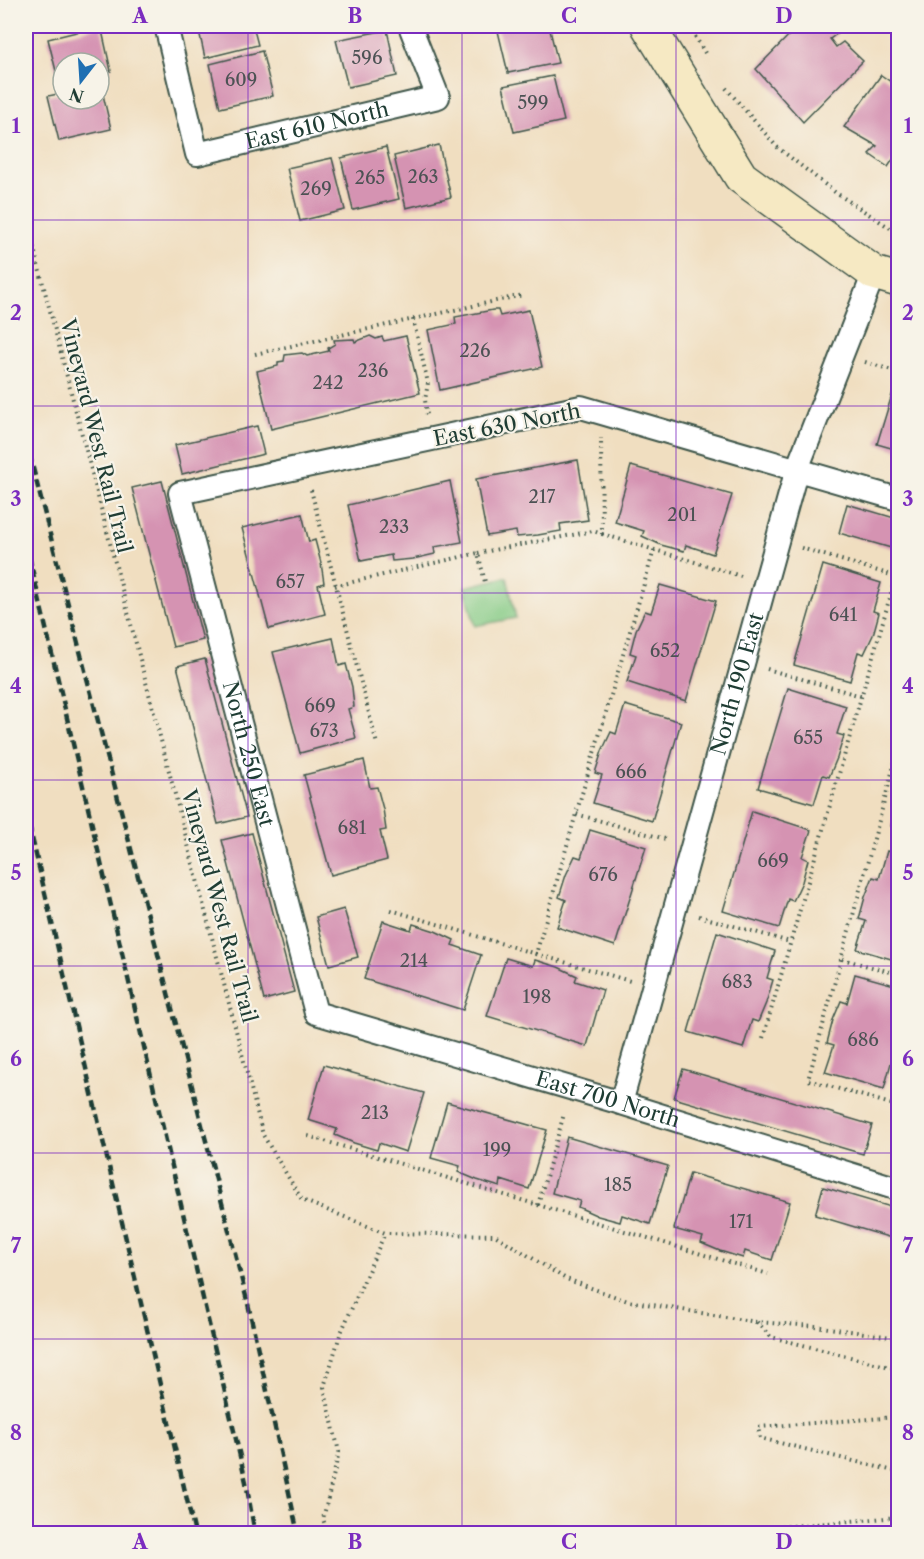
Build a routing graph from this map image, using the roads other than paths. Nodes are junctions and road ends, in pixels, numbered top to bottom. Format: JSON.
{"nodes":[{"id":1,"x":166,"y":26,"type":"edge"},
{"id":2,"x":410,"y":26,"type":"edge"},
{"id":3,"x":648,"y":26,"type":"edge"},
{"id":4,"x":886,"y":276,"type":"edge"},
{"id":5,"x":797,"y":469,"type":"junction"},
{"id":6,"x":180,"y":493,"type":"joint"},
{"id":7,"x":898,"y":499,"type":"edge"},
{"id":8,"x":316,"y":1013,"type":"joint"},
{"id":9,"x":621,"y":1103,"type":"junction"},
{"id":10,"x":898,"y":1189,"type":"edge"}],
"edges":[{"from":1,"to":2,"type":"street","name":"East 610 North"},
{"from":3,"to":4,"type":"street"},
{"from":4,"to":5,"type":"street","name":"North 190 East"},
{"from":5,"to":6,"type":"street","name":"East 630 North"},
{"from":5,"to":7,"type":"street","name":"East 630 North"},
{"from":5,"to":9,"type":"street","name":"North 190 East"},
{"from":6,"to":8,"type":"street","name":"North 250 East"},
{"from":8,"to":9,"type":"street","name":"East 700 North"},
{"from":9,"to":10,"type":"street","name":"East 700 North"}]}
